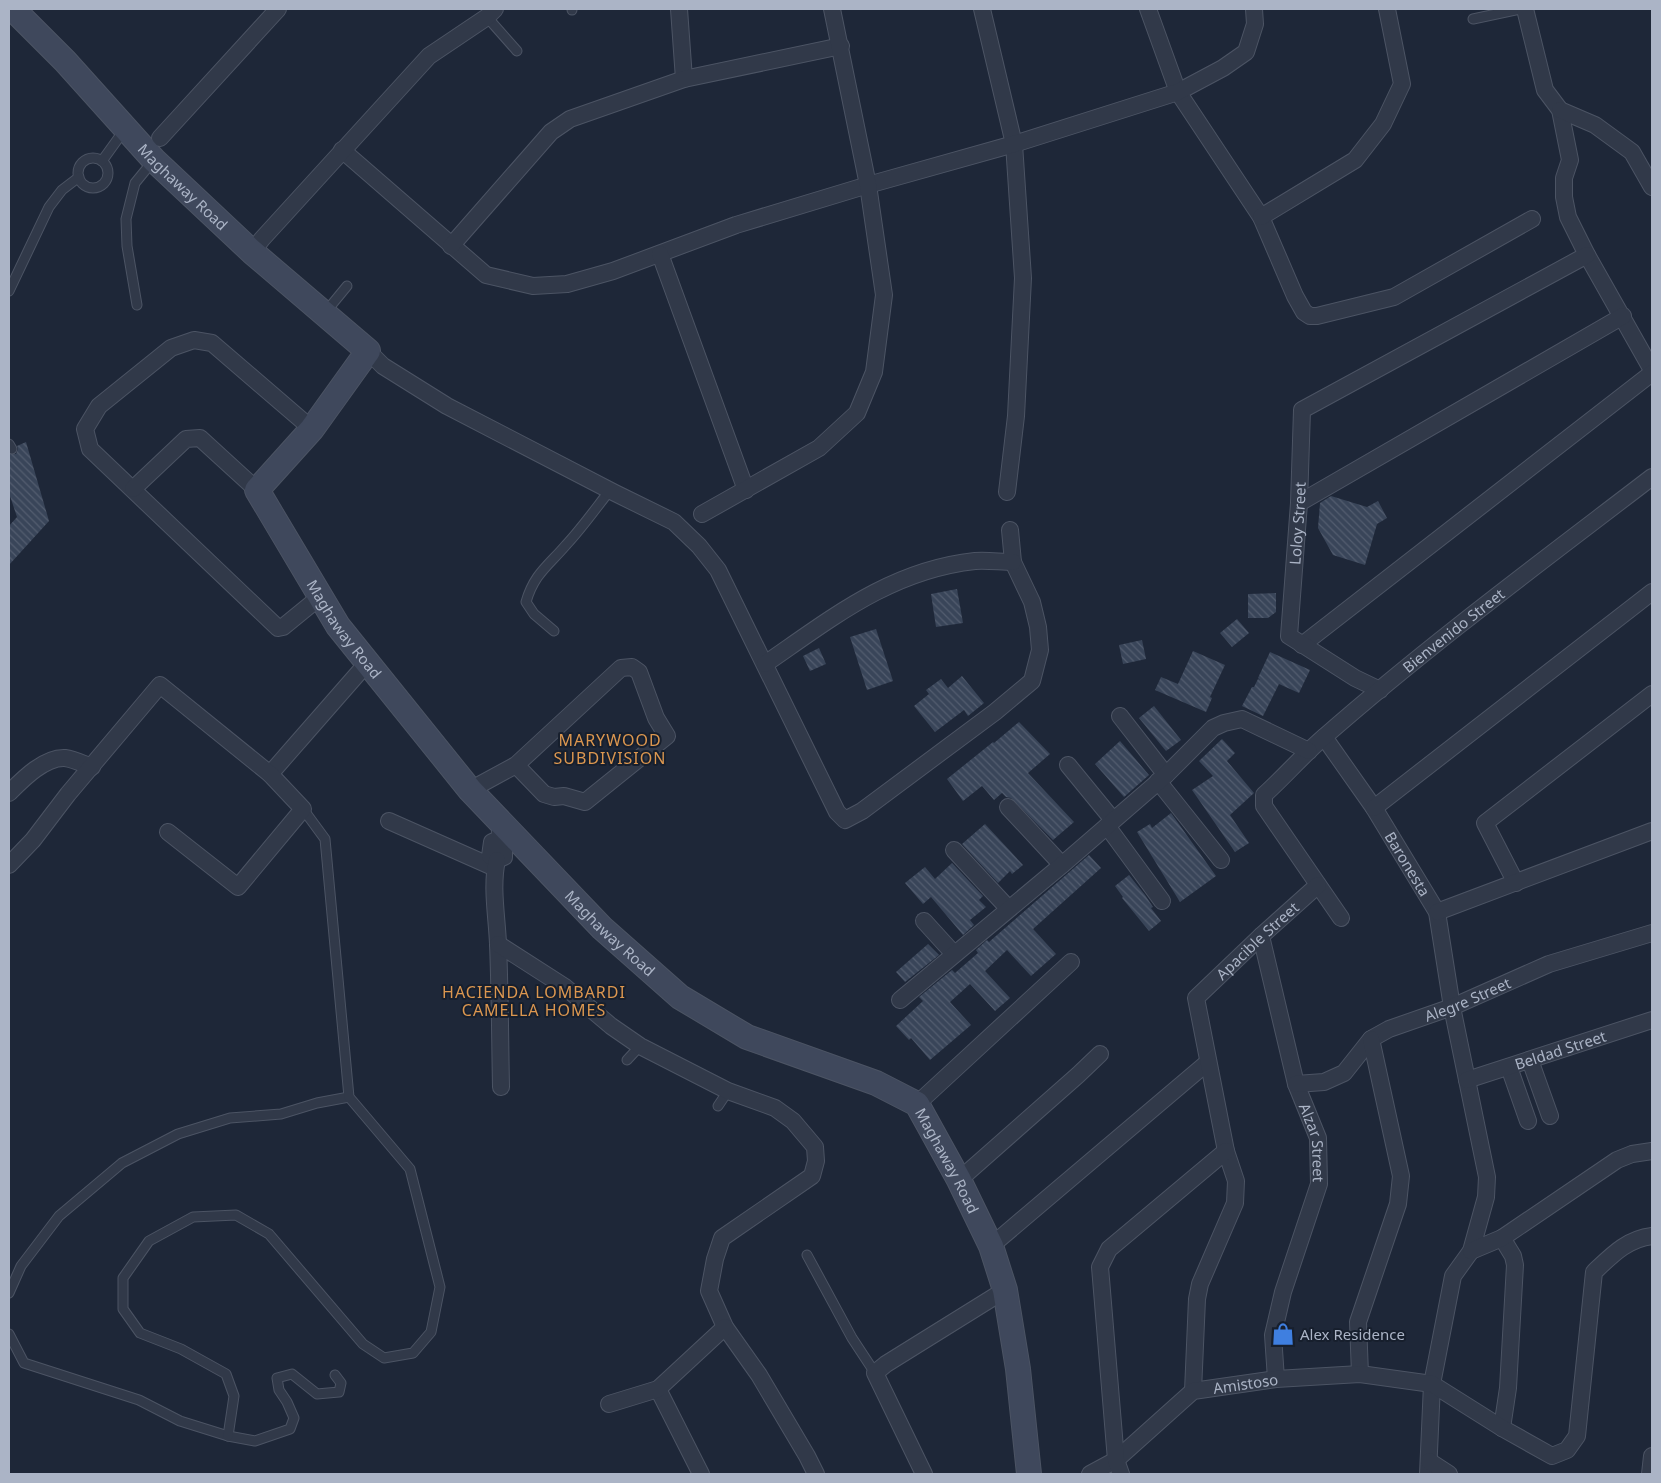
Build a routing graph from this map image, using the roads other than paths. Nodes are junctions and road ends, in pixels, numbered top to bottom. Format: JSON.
{"nodes":[{"id":1,"x":13,"y":9,"type":"edge"},
{"id":2,"x":278,"y":9,"type":"edge"},
{"id":3,"x":679,"y":9,"type":"edge"},
{"id":4,"x":832,"y":9,"type":"edge"},
{"id":5,"x":982,"y":9,"type":"edge"},
{"id":6,"x":1148,"y":9,"type":"edge"},
{"id":7,"x":1254,"y":9,"type":"edge"},
{"id":8,"x":1388,"y":9,"type":"edge"},
{"id":9,"x":1520,"y":9,"type":"edge"},
{"id":10,"x":1525,"y":9,"type":"edge"},
{"id":11,"x":491,"y":13,"type":"edge"},
{"id":12,"x":1473,"y":19,"type":"dead end"},
{"id":13,"x":840,"y":46,"type":"junction"},
{"id":14,"x":517,"y":51,"type":"dead end"},
{"id":15,"x":684,"y":79,"type":"junction"},
{"id":16,"x":1178,"y":92,"type":"junction"},
{"id":17,"x":1560,"y":110,"type":"junction"},
{"id":18,"x":126,"y":129,"type":"junction"},
{"id":19,"x":1014,"y":144,"type":"junction"},
{"id":20,"x":157,"y":149,"type":"junction"},
{"id":21,"x":342,"y":150,"type":"junction"},
{"id":22,"x":1645,"y":158,"type":"edge"},
{"id":23,"x":102,"y":161,"type":"junction"},
{"id":24,"x":79,"y":177,"type":"junction"},
{"id":25,"x":868,"y":185,"type":"junction"},
{"id":26,"x":1652,"y":187,"type":"edge"},
{"id":27,"x":1261,"y":216,"type":"junction"},
{"id":28,"x":1532,"y":219,"type":"dead end"},
{"id":29,"x":451,"y":246,"type":"junction"},
{"id":30,"x":252,"y":252,"type":"junction"},
{"id":31,"x":660,"y":254,"type":"junction"},
{"id":32,"x":1587,"y":255,"type":"junction"},
{"id":33,"x":347,"y":286,"type":"dead end"},
{"id":34,"x":9,"y":291,"type":"edge"},
{"id":35,"x":137,"y":305,"type":"dead end"},
{"id":36,"x":324,"y":314,"type":"junction"},
{"id":37,"x":1623,"y":316,"type":"junction"},
{"id":38,"x":368,"y":352,"type":"junction"},
{"id":39,"x":1652,"y":372,"type":"edge"},
{"id":40,"x":312,"y":429,"type":"junction"},
{"id":41,"x":1652,"y":477,"type":"edge"},
{"id":42,"x":133,"y":489,"type":"junction"},
{"id":43,"x":257,"y":490,"type":"junction"},
{"id":44,"x":611,"y":490,"type":"junction"},
{"id":45,"x":746,"y":490,"type":"junction"},
{"id":46,"x":1007,"y":492,"type":"dead end"},
{"id":47,"x":1299,"y":502,"type":"junction"},
{"id":48,"x":702,"y":514,"type":"dead end"},
{"id":49,"x":1010,"y":530,"type":"dead end"},
{"id":50,"x":1013,"y":562,"type":"junction"},
{"id":51,"x":1652,"y":592,"type":"edge"},
{"id":52,"x":321,"y":596,"type":"junction"},
{"id":53,"x":554,"y":631,"type":"dead end"},
{"id":54,"x":1296,"y":641,"type":"junction"},
{"id":55,"x":368,"y":662,"type":"junction"},
{"id":56,"x":765,"y":664,"type":"junction"},
{"id":57,"x":1380,"y":690,"type":"junction"},
{"id":58,"x":1652,"y":694,"type":"edge"},
{"id":59,"x":1120,"y":716,"type":"dead end"},
{"id":60,"x":1324,"y":737,"type":"junction"},
{"id":61,"x":1309,"y":751,"type":"junction"},
{"id":62,"x":516,"y":765,"type":"junction"},
{"id":63,"x":1068,"y":765,"type":"dead end"},
{"id":64,"x":92,"y":767,"type":"junction"},
{"id":65,"x":270,"y":774,"type":"junction"},
{"id":66,"x":1162,"y":778,"type":"junction"},
{"id":67,"x":470,"y":790,"type":"junction"},
{"id":68,"x":9,"y":794,"type":"edge"},
{"id":69,"x":1008,"y":807,"type":"dead end"},
{"id":70,"x":1374,"y":808,"type":"junction"},
{"id":71,"x":303,"y":809,"type":"junction"},
{"id":72,"x":389,"y":821,"type":"dead end"},
{"id":73,"x":1110,"y":823,"type":"junction"},
{"id":74,"x":1652,"y":831,"type":"edge"},
{"id":75,"x":168,"y":832,"type":"dead end"},
{"id":76,"x":500,"y":832,"type":"junction"},
{"id":77,"x":954,"y":850,"type":"dead end"},
{"id":78,"x":1221,"y":860,"type":"dead end"},
{"id":79,"x":496,"y":864,"type":"junction"},
{"id":80,"x":1062,"y":864,"type":"junction"},
{"id":81,"x":9,"y":865,"type":"edge"},
{"id":82,"x":1516,"y":882,"type":"junction"},
{"id":83,"x":1318,"y":885,"type":"junction"},
{"id":84,"x":1162,"y":901,"type":"dead end"},
{"id":85,"x":1008,"y":908,"type":"junction"},
{"id":86,"x":1437,"y":912,"type":"junction"},
{"id":87,"x":1341,"y":918,"type":"dead end"},
{"id":88,"x":924,"y":921,"type":"dead end"},
{"id":89,"x":1652,"y":933,"type":"edge"},
{"id":90,"x":1261,"y":936,"type":"junction"},
{"id":91,"x":498,"y":944,"type":"junction"},
{"id":92,"x":954,"y":954,"type":"junction"},
{"id":93,"x":1071,"y":962,"type":"dead end"},
{"id":94,"x":900,"y":1000,"type":"dead end"},
{"id":95,"x":1452,"y":1007,"type":"junction"},
{"id":96,"x":1652,"y":1020,"type":"edge"},
{"id":97,"x":1371,"y":1039,"type":"junction"},
{"id":98,"x":640,"y":1046,"type":"junction"},
{"id":99,"x":1100,"y":1054,"type":"dead end"},
{"id":100,"x":627,"y":1060,"type":"dead end"},
{"id":101,"x":1530,"y":1060,"type":"junction"},
{"id":102,"x":1208,"y":1062,"type":"junction"},
{"id":103,"x":1509,"y":1067,"type":"junction"},
{"id":104,"x":1467,"y":1080,"type":"junction"},
{"id":105,"x":1296,"y":1084,"type":"junction"},
{"id":106,"x":501,"y":1087,"type":"dead end"},
{"id":107,"x":728,"y":1091,"type":"junction"},
{"id":108,"x":349,"y":1097,"type":"junction"},
{"id":109,"x":917,"y":1104,"type":"junction"},
{"id":110,"x":718,"y":1106,"type":"dead end"},
{"id":111,"x":1550,"y":1116,"type":"dead end"},
{"id":112,"x":1528,"y":1121,"type":"dead end"},
{"id":113,"x":1226,"y":1151,"type":"junction"},
{"id":114,"x":1652,"y":1151,"type":"edge"},
{"id":115,"x":958,"y":1180,"type":"junction"},
{"id":116,"x":1652,"y":1236,"type":"edge"},
{"id":117,"x":1502,"y":1238,"type":"junction"},
{"id":118,"x":991,"y":1246,"type":"junction"},
{"id":119,"x":1471,"y":1251,"type":"junction"},
{"id":120,"x":807,"y":1255,"type":"dead end"},
{"id":121,"x":1005,"y":1290,"type":"junction"},
{"id":122,"x":9,"y":1293,"type":"edge"},
{"id":123,"x":725,"y":1327,"type":"junction"},
{"id":124,"x":9,"y":1334,"type":"edge"},
{"id":125,"x":875,"y":1373,"type":"junction"},
{"id":126,"x":1360,"y":1374,"type":"junction"},
{"id":127,"x":335,"y":1375,"type":"dead end"},
{"id":128,"x":1276,"y":1379,"type":"junction"},
{"id":129,"x":1432,"y":1384,"type":"junction"},
{"id":130,"x":658,"y":1389,"type":"junction"},
{"id":131,"x":1193,"y":1391,"type":"junction"},
{"id":132,"x":610,"y":1404,"type":"dead end"},
{"id":133,"x":1502,"y":1428,"type":"junction"},
{"id":134,"x":228,"y":1436,"type":"junction"},
{"id":135,"x":1652,"y":1456,"type":"edge"},
{"id":136,"x":1118,"y":1467,"type":"edge"},
{"id":137,"x":1429,"y":1468,"type":"edge"},
{"id":138,"x":702,"y":1474,"type":"edge"},
{"id":139,"x":816,"y":1474,"type":"edge"},
{"id":140,"x":924,"y":1474,"type":"edge"},
{"id":141,"x":1029,"y":1474,"type":"edge"},
{"id":142,"x":1090,"y":1474,"type":"edge"},
{"id":143,"x":1449,"y":1474,"type":"edge"},
{"id":144,"x":1650,"y":1474,"type":"edge"}],
"edges":[{"from":1,"to":18,"type":"street","name":"Maghaway Road"},
{"from":2,"to":20,"type":"street"},
{"from":3,"to":15,"type":"street"},
{"from":4,"to":13,"type":"street"},
{"from":5,"to":19,"type":"street"},
{"from":6,"to":16,"type":"street"},
{"from":7,"to":16,"type":"street"},
{"from":8,"to":27,"type":"street"},
{"from":9,"to":12,"type":"lane"},
{"from":10,"to":17,"type":"street"},
{"from":11,"to":14,"type":"lane"},
{"from":11,"to":21,"type":"street"},
{"from":13,"to":15,"type":"street"},
{"from":13,"to":25,"type":"street"},
{"from":15,"to":29,"type":"street"},
{"from":16,"to":19,"type":"street"},
{"from":16,"to":27,"type":"street"},
{"from":17,"to":22,"type":"street"},
{"from":17,"to":32,"type":"street"},
{"from":18,"to":20,"type":"street","name":"Maghaway Road"},
{"from":18,"to":23,"type":"lane"},
{"from":19,"to":25,"type":"street"},
{"from":19,"to":46,"type":"street"},
{"from":20,"to":30,"type":"street","name":"Maghaway Road"},
{"from":20,"to":35,"type":"lane"},
{"from":21,"to":29,"type":"street"},
{"from":21,"to":30,"type":"street"},
{"from":22,"to":26,"type":"street"},
{"from":23,"to":24,"type":"lane"},
{"from":23,"to":24,"type":"lane"},
{"from":24,"to":34,"type":"lane"},
{"from":25,"to":31,"type":"street"},
{"from":25,"to":45,"type":"street"},
{"from":27,"to":28,"type":"street"},
{"from":29,"to":31,"type":"street"},
{"from":30,"to":36,"type":"street","name":"Maghaway Road"},
{"from":31,"to":45,"type":"street"},
{"from":32,"to":37,"type":"street"},
{"from":32,"to":47,"type":"street","name":"Loloy Street"},
{"from":33,"to":36,"type":"lane"},
{"from":36,"to":38,"type":"street","name":"Maghaway Road"},
{"from":37,"to":39,"type":"street"},
{"from":37,"to":47,"type":"street"},
{"from":38,"to":40,"type":"street"},
{"from":38,"to":44,"type":"street","name":"Maghaway Road"},
{"from":39,"to":54,"type":"street"},
{"from":40,"to":42,"type":"street"},
{"from":40,"to":43,"type":"street"},
{"from":41,"to":57,"type":"street","name":"Bienvenido Street"},
{"from":42,"to":43,"type":"street"},
{"from":42,"to":52,"type":"street"},
{"from":43,"to":52,"type":"street","name":"Maghaway Road"},
{"from":44,"to":53,"type":"lane"},
{"from":44,"to":56,"type":"street","name":"Maghaway Road"},
{"from":45,"to":48,"type":"street"},
{"from":47,"to":54,"type":"street","name":"Loloy Street"},
{"from":49,"to":50,"type":"street"},
{"from":50,"to":56,"type":"street"},
{"from":50,"to":56,"type":"street","name":"Maghaway Road"},
{"from":51,"to":70,"type":"street"},
{"from":52,"to":55,"type":"street","name":"Maghaway Road"},
{"from":54,"to":57,"type":"street"},
{"from":55,"to":65,"type":"street"},
{"from":55,"to":67,"type":"street","name":"Maghaway Road"},
{"from":57,"to":60,"type":"street","name":"Bienvenido Street"},
{"from":58,"to":82,"type":"street"},
{"from":59,"to":66,"type":"street"},
{"from":60,"to":61,"type":"street","name":"Bienvenido Street"},
{"from":60,"to":70,"type":"street","name":"Baronesta"},
{"from":61,"to":66,"type":"street"},
{"from":61,"to":83,"type":"street","name":"Bienvenido Street"},
{"from":62,"to":62,"type":"street"},
{"from":62,"to":67,"type":"street"},
{"from":63,"to":73,"type":"street"},
{"from":64,"to":65,"type":"street"},
{"from":64,"to":68,"type":"street"},
{"from":64,"to":81,"type":"street"},
{"from":65,"to":71,"type":"street"},
{"from":66,"to":73,"type":"street"},
{"from":66,"to":78,"type":"street"},
{"from":67,"to":76,"type":"street","name":"Maghaway Road"},
{"from":69,"to":80,"type":"street"},
{"from":70,"to":86,"type":"street","name":"Baronesta"},
{"from":71,"to":75,"type":"street"},
{"from":71,"to":108,"type":"lane"},
{"from":72,"to":79,"type":"street"},
{"from":73,"to":80,"type":"street"},
{"from":73,"to":84,"type":"street"},
{"from":74,"to":82,"type":"street"},
{"from":76,"to":79,"type":"street"},
{"from":76,"to":109,"type":"street","name":"Maghaway Road"},
{"from":77,"to":85,"type":"street"},
{"from":79,"to":91,"type":"street"},
{"from":80,"to":85,"type":"street"},
{"from":82,"to":86,"type":"street"},
{"from":83,"to":87,"type":"street"},
{"from":83,"to":90,"type":"street","name":"Apacible Street"},
{"from":85,"to":92,"type":"street"},
{"from":86,"to":95,"type":"street","name":"Baronesta"},
{"from":88,"to":92,"type":"street"},
{"from":89,"to":95,"type":"street","name":"Alegre Street"},
{"from":90,"to":102,"type":"street","name":"Apacible Street"},
{"from":90,"to":105,"type":"street","name":"Alzar Street"},
{"from":91,"to":98,"type":"street"},
{"from":91,"to":106,"type":"street"},
{"from":92,"to":94,"type":"street"},
{"from":93,"to":109,"type":"street"},
{"from":95,"to":97,"type":"street","name":"Alegre Street"},
{"from":95,"to":104,"type":"street","name":"Baronesta"},
{"from":96,"to":101,"type":"street","name":"Beldad Street"},
{"from":97,"to":105,"type":"street","name":"Alegre Street"},
{"from":97,"to":126,"type":"street"},
{"from":98,"to":100,"type":"lane"},
{"from":98,"to":107,"type":"street"},
{"from":99,"to":115,"type":"street"},
{"from":101,"to":103,"type":"street","name":"Beldad Street"},
{"from":101,"to":111,"type":"street"},
{"from":102,"to":113,"type":"street"},
{"from":102,"to":118,"type":"street"},
{"from":103,"to":104,"type":"street","name":"Beldad Street"},
{"from":103,"to":112,"type":"street"},
{"from":104,"to":119,"type":"street","name":"Baronesta"},
{"from":105,"to":128,"type":"street","name":"Alzar Street"},
{"from":107,"to":110,"type":"lane"},
{"from":107,"to":123,"type":"street"},
{"from":108,"to":122,"type":"lane"},
{"from":108,"to":134,"type":"lane"},
{"from":109,"to":115,"type":"street","name":"Maghaway Road"},
{"from":113,"to":131,"type":"street"},
{"from":113,"to":136,"type":"street"},
{"from":114,"to":117,"type":"street"},
{"from":115,"to":118,"type":"street","name":"Maghaway Road"},
{"from":116,"to":133,"type":"street"},
{"from":117,"to":119,"type":"street"},
{"from":117,"to":133,"type":"street"},
{"from":118,"to":121,"type":"street","name":"Maghaway Road"},
{"from":119,"to":129,"type":"street"},
{"from":120,"to":125,"type":"lane"},
{"from":121,"to":125,"type":"street"},
{"from":121,"to":141,"type":"street","name":"Maghaway Road"},
{"from":123,"to":130,"type":"street"},
{"from":123,"to":139,"type":"street"},
{"from":124,"to":134,"type":"lane"},
{"from":125,"to":140,"type":"street"},
{"from":126,"to":128,"type":"street","name":"Amistoso"},
{"from":126,"to":129,"type":"street","name":"Amistoso"},
{"from":127,"to":134,"type":"lane"},
{"from":128,"to":131,"type":"street","name":"Amistoso"},
{"from":129,"to":133,"type":"street"},
{"from":129,"to":137,"type":"street"},
{"from":130,"to":132,"type":"street"},
{"from":130,"to":138,"type":"street"},
{"from":131,"to":136,"type":"street","name":"Amistoso"},
{"from":135,"to":144,"type":"street"},
{"from":136,"to":142,"type":"street","name":"Amistoso"},
{"from":137,"to":143,"type":"street"}]}
